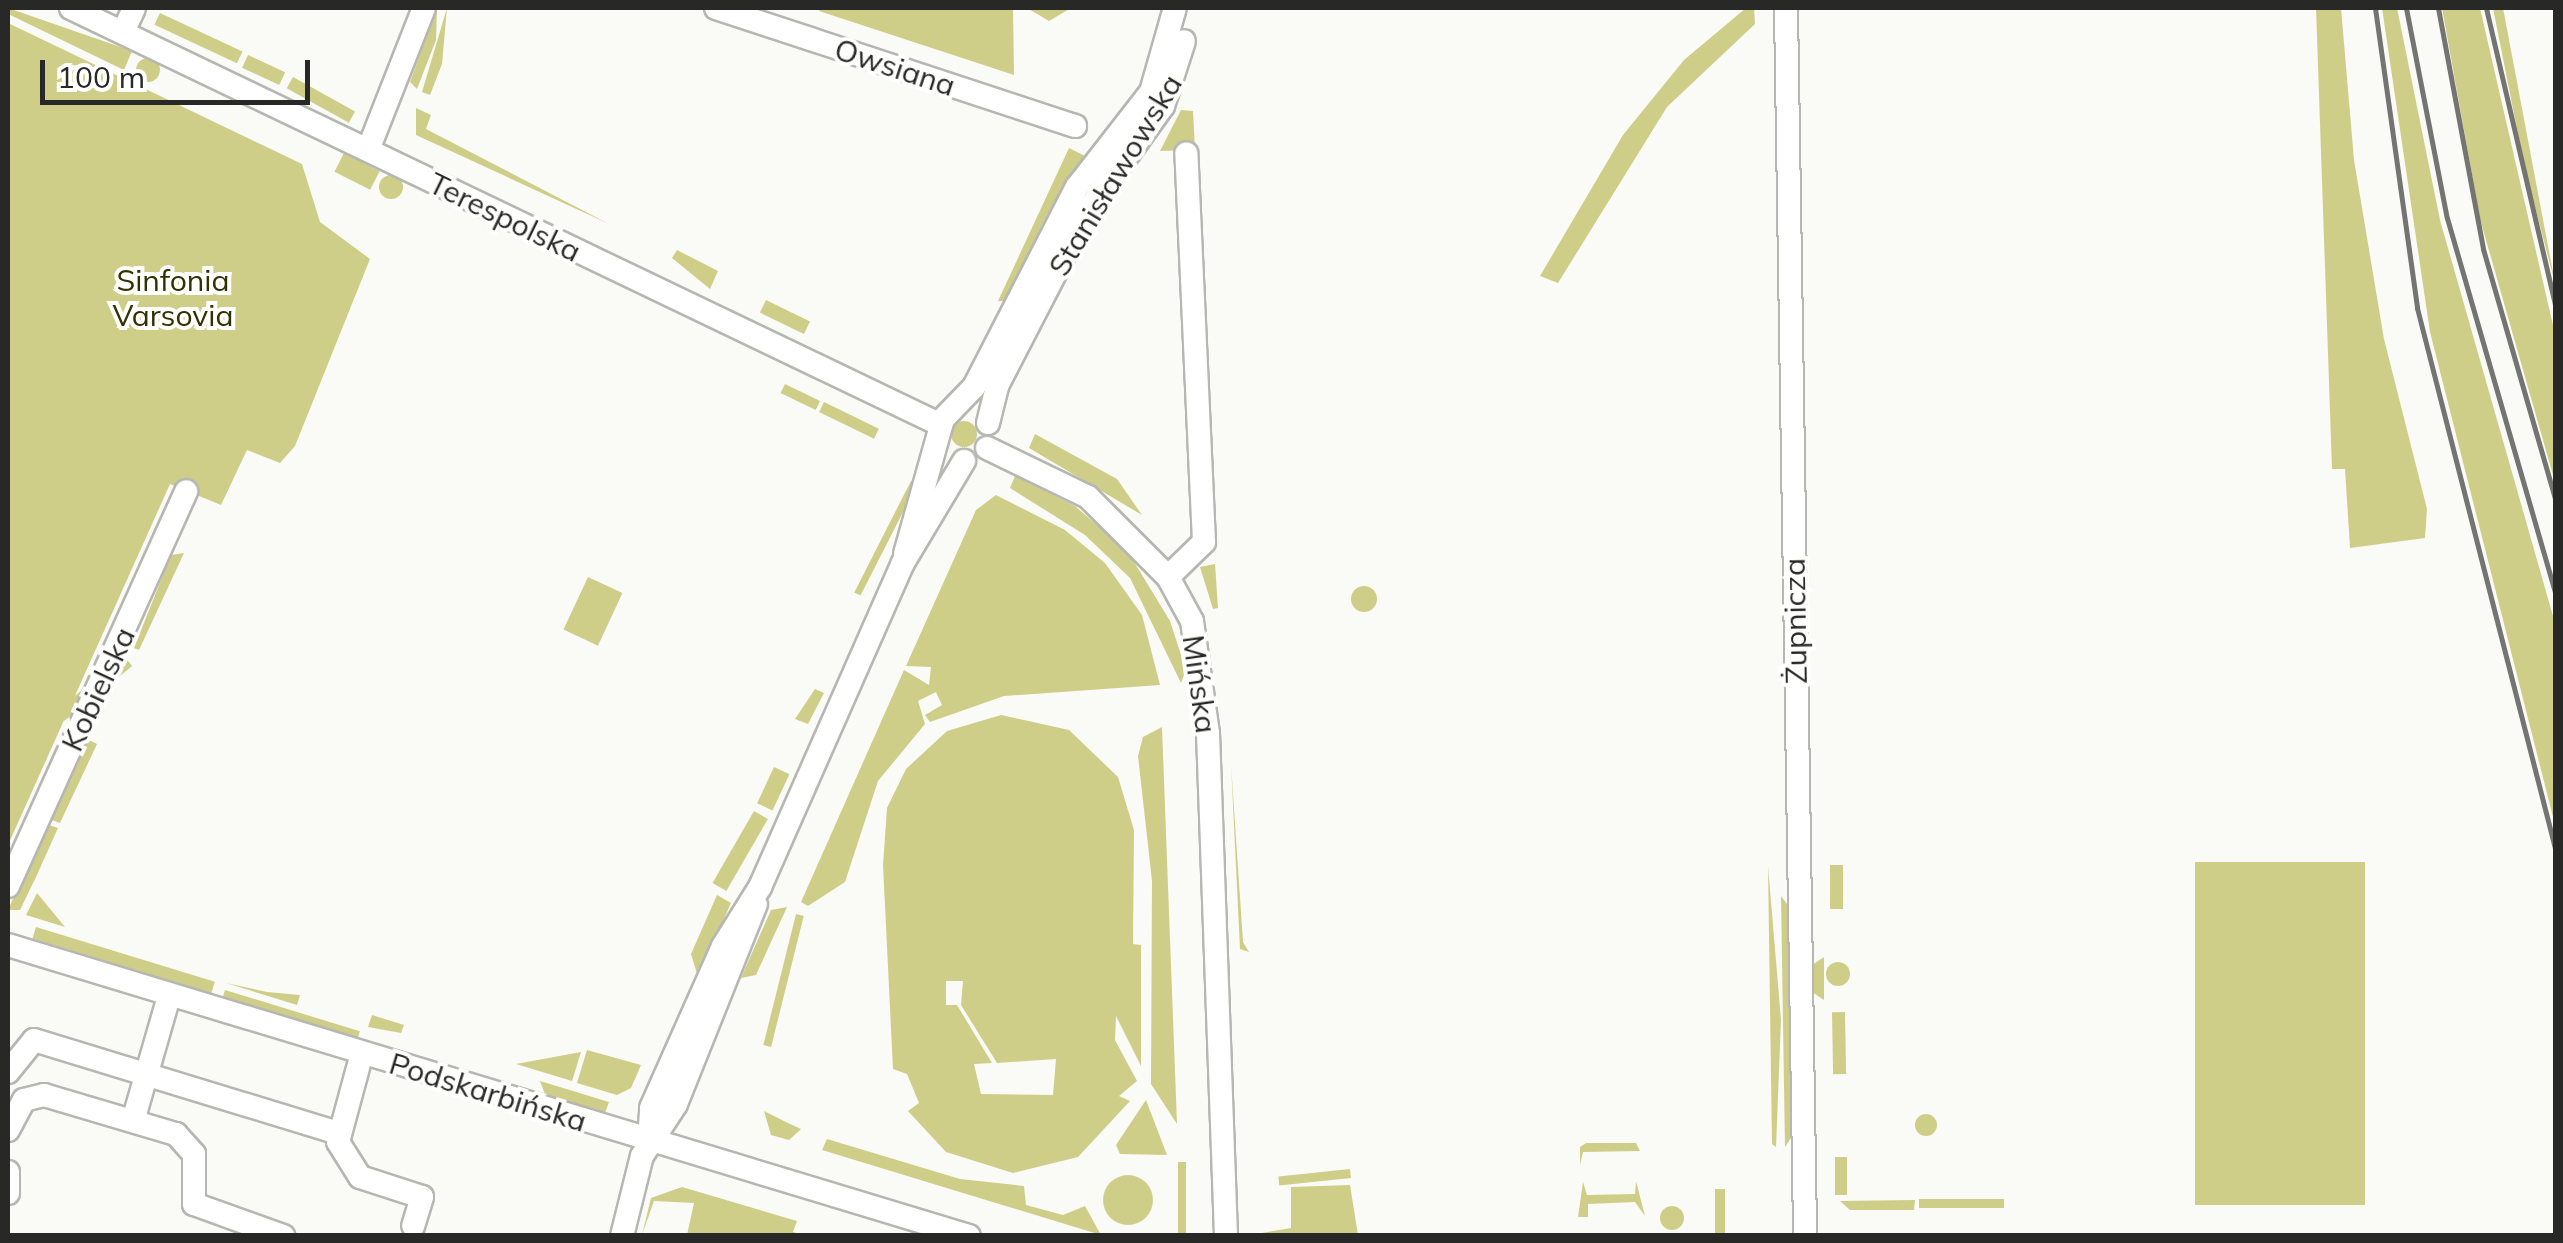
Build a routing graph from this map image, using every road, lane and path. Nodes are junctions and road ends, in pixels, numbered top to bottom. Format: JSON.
{"nodes":[{"id":1,"x":71,"y":8,"type":"edge"},
{"id":2,"x":134,"y":8,"type":"edge"},
{"id":3,"x":424,"y":8,"type":"edge"},
{"id":4,"x":716,"y":8,"type":"edge"},
{"id":5,"x":1786,"y":8,"type":"edge"},
{"id":6,"x":1175,"y":11,"type":"edge"},
{"id":7,"x":123,"y":32,"type":"junction"},
{"id":8,"x":1074,"y":126,"type":"dead end"},
{"id":9,"x":368,"y":150,"type":"junction"},
{"id":10,"x":1186,"y":154,"type":"dead end"},
{"id":11,"x":988,"y":424,"type":"junction"},
{"id":12,"x":944,"y":426,"type":"junction"},
{"id":13,"x":987,"y":448,"type":"junction"},
{"id":14,"x":964,"y":461,"type":"junction"},
{"id":15,"x":186,"y":491,"type":"dead end"},
{"id":16,"x":903,"y":564,"type":"junction"},
{"id":17,"x":1168,"y":576,"type":"junction"},
{"id":18,"x":8,"y":886,"type":"edge"},
{"id":19,"x":8,"y":946,"type":"edge"},
{"id":20,"x":169,"y":996,"type":"junction"},
{"id":21,"x":362,"y":1054,"type":"junction"},
{"id":22,"x":8,"y":1072,"type":"edge"},
{"id":23,"x":146,"y":1074,"type":"junction"},
{"id":24,"x":133,"y":1121,"type":"junction"},
{"id":25,"x":8,"y":1130,"type":"edge"},
{"id":26,"x":339,"y":1134,"type":"junction"},
{"id":27,"x":649,"y":1140,"type":"junction"},
{"id":28,"x":8,"y":1172,"type":"edge"},
{"id":29,"x":8,"y":1193,"type":"edge"},
{"id":30,"x":412,"y":1226,"type":"dead end"},
{"id":31,"x":282,"y":1236,"type":"edge"},
{"id":32,"x":622,"y":1236,"type":"edge"},
{"id":33,"x":968,"y":1236,"type":"edge"},
{"id":34,"x":1226,"y":1236,"type":"edge"},
{"id":35,"x":1805,"y":1236,"type":"edge"}],
"edges":[{"from":1,"to":7,"type":"street","name":"Terespolska"},
{"from":2,"to":7,"type":"street"},
{"from":3,"to":9,"type":"street"},
{"from":4,"to":8,"type":"street","name":"Owsiana"},
{"from":5,"to":35,"type":"street","name":"Żupnicza"},
{"from":6,"to":11,"type":"street","name":"Stanisławowska"},
{"from":6,"to":12,"type":"street","name":"Stanisławowska"},
{"from":7,"to":9,"type":"street","name":"Terespolska"},
{"from":9,"to":12,"type":"street","name":"Terespolska"},
{"from":10,"to":17,"type":"street"},
{"from":11,"to":12,"type":"street"},
{"from":11,"to":13,"type":"street","name":"Stanisławowska"},
{"from":12,"to":14,"type":"street"},
{"from":12,"to":16,"type":"street","name":"Stanisławowska"},
{"from":13,"to":14,"type":"street"},
{"from":13,"to":17,"type":"street"},
{"from":14,"to":16,"type":"street","name":"Stanisławowska"},
{"from":15,"to":18,"type":"street","name":"Kobielska"},
{"from":16,"to":27,"type":"street","name":"Stanisławowska"},
{"from":17,"to":34,"type":"street","name":"Mińska"},
{"from":19,"to":20,"type":"street","name":"Podskarbińska"},
{"from":20,"to":21,"type":"street","name":"Podskarbińska"},
{"from":20,"to":23,"type":"street"},
{"from":21,"to":26,"type":"street"},
{"from":21,"to":27,"type":"street","name":"Podskarbińska"},
{"from":22,"to":23,"type":"street"},
{"from":23,"to":24,"type":"street"},
{"from":23,"to":26,"type":"street"},
{"from":24,"to":25,"type":"street"},
{"from":24,"to":31,"type":"street"},
{"from":26,"to":30,"type":"street"},
{"from":27,"to":32,"type":"street","name":"Stanisławowska"},
{"from":27,"to":33,"type":"street","name":"Podskarbińska"},
{"from":28,"to":29,"type":"street"}]}
